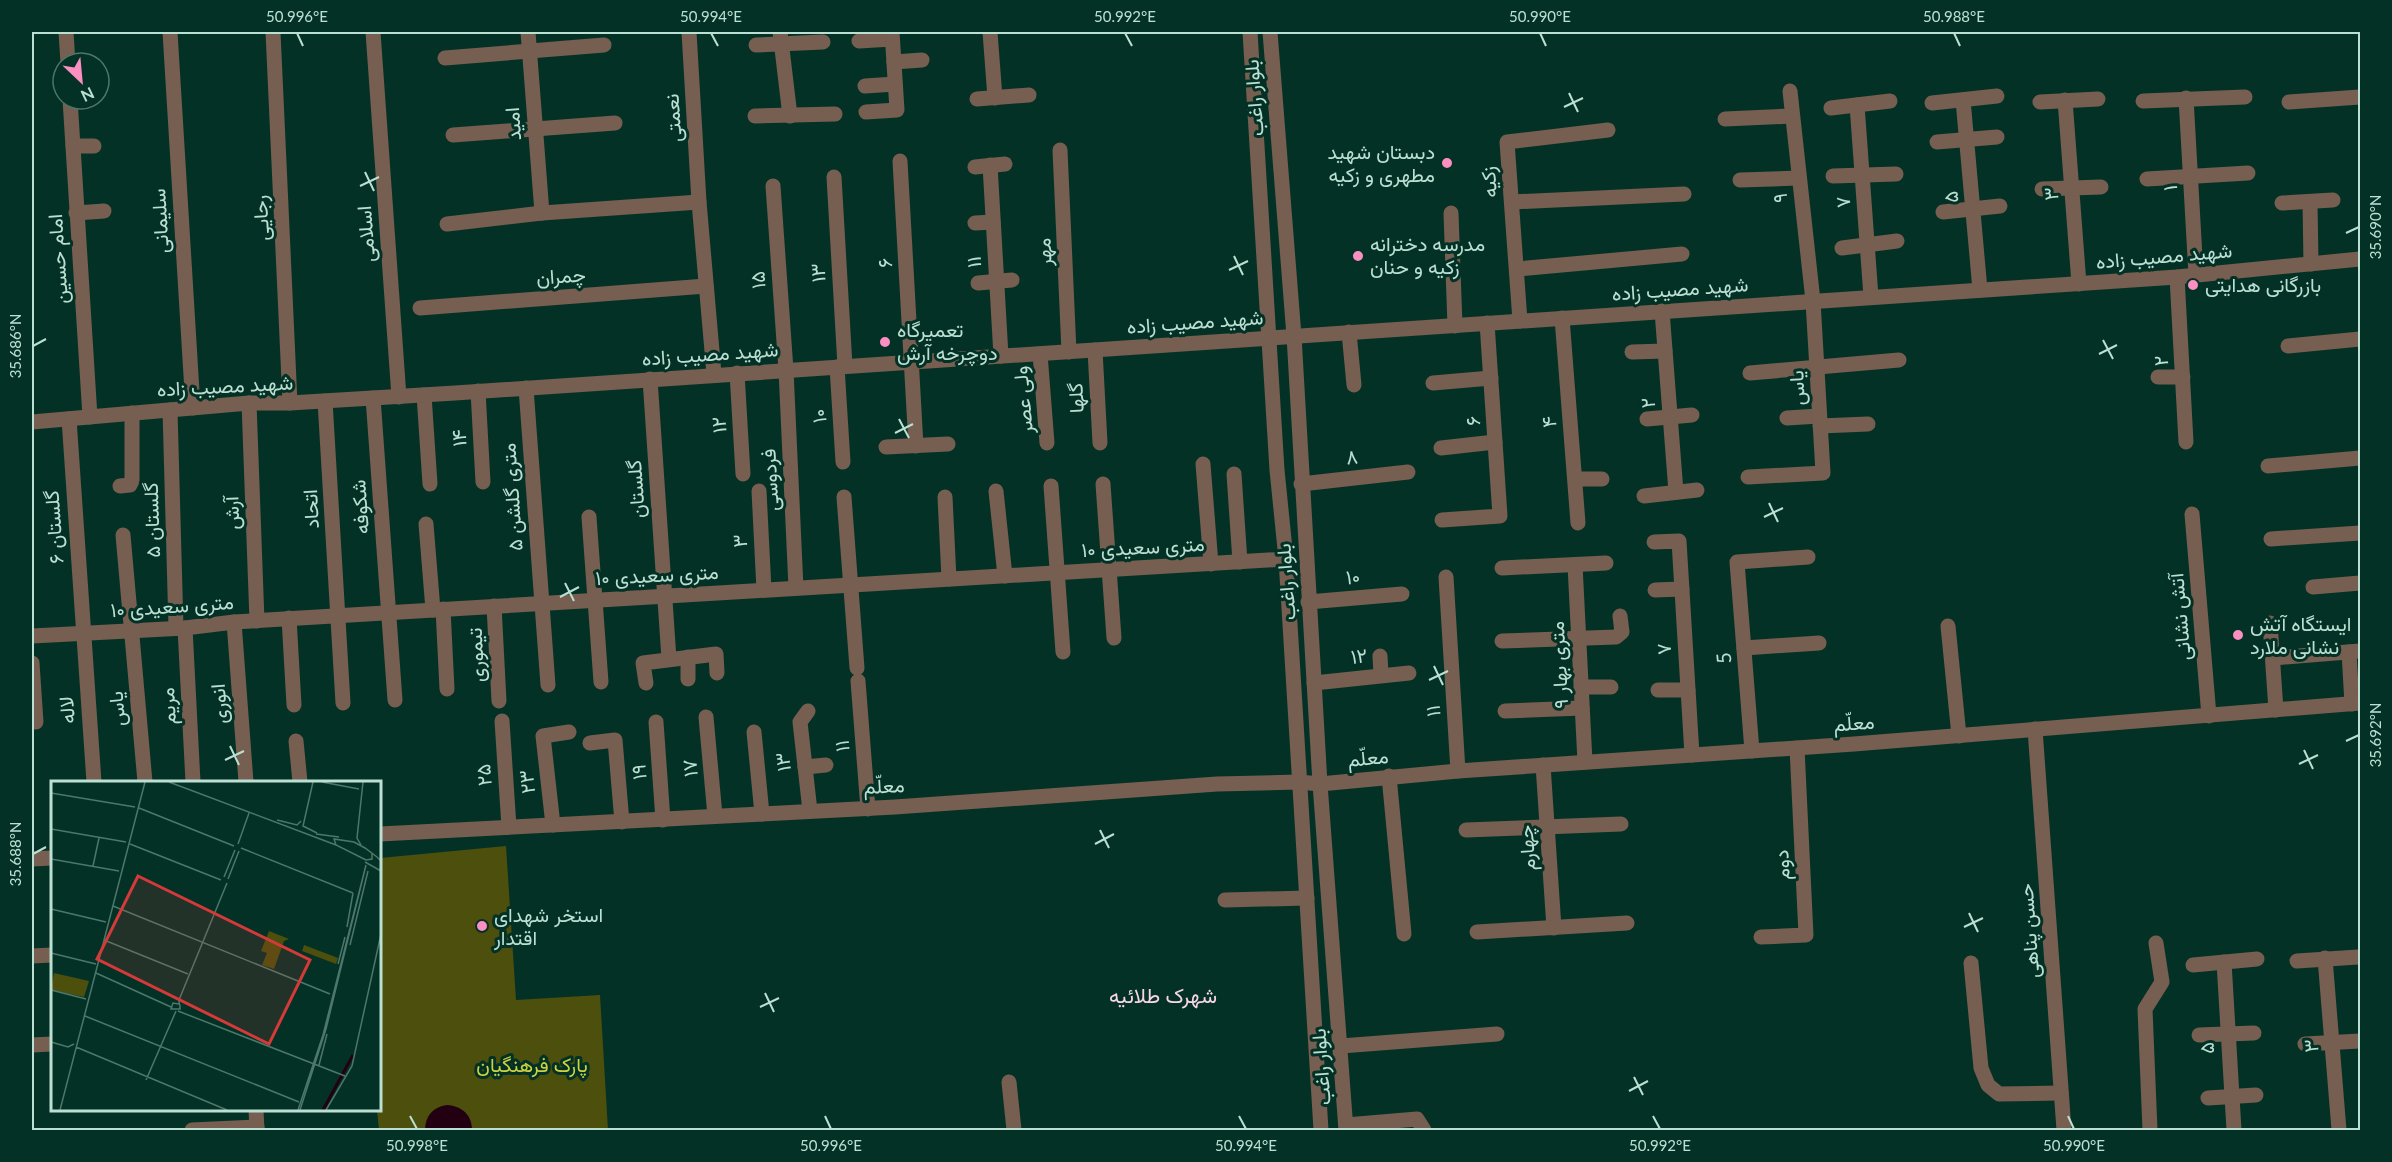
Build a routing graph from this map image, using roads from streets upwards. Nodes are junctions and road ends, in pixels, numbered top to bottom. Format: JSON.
{"nodes":[{"id":1,"x":66,"y":32,"type":"edge"},
{"id":2,"x":170,"y":32,"type":"edge"},
{"id":3,"x":273,"y":32,"type":"edge"},
{"id":4,"x":373,"y":32,"type":"edge"},
{"id":5,"x":528,"y":32,"type":"edge"},
{"id":6,"x":689,"y":32,"type":"edge"},
{"id":7,"x":990,"y":32,"type":"edge"},
{"id":8,"x":1250,"y":32,"type":"edge"},
{"id":9,"x":1270,"y":32,"type":"edge"},
{"id":10,"x":892,"y":35,"type":"edge"},
{"id":11,"x":781,"y":38,"type":"edge"},
{"id":12,"x":859,"y":40,"type":"dead end"},
{"id":13,"x":823,"y":42,"type":"dead end"},
{"id":14,"x":604,"y":45,"type":"dead end"},
{"id":15,"x":756,"y":45,"type":"dead end"},
{"id":16,"x":529,"y":50,"type":"junction"},
{"id":17,"x":67,"y":51,"type":"edge"},
{"id":18,"x":445,"y":58,"type":"dead end"},
{"id":19,"x":922,"y":60,"type":"dead end"},
{"id":20,"x":894,"y":62,"type":"junction"},
{"id":21,"x":895,"y":84,"type":"junction"},
{"id":22,"x":865,"y":86,"type":"dead end"},
{"id":23,"x":1790,"y":92,"type":"dead end"},
{"id":24,"x":1029,"y":95,"type":"dead end"},
{"id":25,"x":1997,"y":96,"type":"dead end"},
{"id":26,"x":2245,"y":97,"type":"dead end"},
{"id":27,"x":2361,"y":97,"type":"edge"},
{"id":28,"x":995,"y":98,"type":"junction"},
{"id":29,"x":2186,"y":98,"type":"junction"},
{"id":30,"x":977,"y":99,"type":"dead end"},
{"id":31,"x":2098,"y":99,"type":"dead end"},
{"id":32,"x":1963,"y":100,"type":"junction"},
{"id":33,"x":2065,"y":100,"type":"junction"},
{"id":34,"x":1890,"y":101,"type":"dead end"},
{"id":35,"x":2143,"y":101,"type":"dead end"},
{"id":36,"x":2040,"y":102,"type":"dead end"},
{"id":37,"x":2289,"y":102,"type":"dead end"},
{"id":38,"x":1932,"y":103,"type":"dead end"},
{"id":39,"x":1857,"y":105,"type":"junction"},
{"id":40,"x":1831,"y":108,"type":"dead end"},
{"id":41,"x":71,"y":111,"type":"edge"},
{"id":42,"x":866,"y":112,"type":"dead end"},
{"id":43,"x":834,"y":114,"type":"dead end"},
{"id":44,"x":755,"y":116,"type":"dead end"},
{"id":45,"x":790,"y":116,"type":"junction"},
{"id":46,"x":1792,"y":116,"type":"junction"},
{"id":47,"x":1725,"y":119,"type":"dead end"},
{"id":48,"x":615,"y":123,"type":"dead end"},
{"id":49,"x":534,"y":130,"type":"junction"},
{"id":50,"x":1608,"y":130,"type":"dead end"},
{"id":51,"x":453,"y":135,"type":"dead end"},
{"id":52,"x":1997,"y":137,"type":"dead end"},
{"id":53,"x":1967,"y":139,"type":"junction"},
{"id":54,"x":1937,"y":142,"type":"dead end"},
{"id":55,"x":73,"y":146,"type":"junction"},
{"id":56,"x":94,"y":146,"type":"dead end"},
{"id":57,"x":1060,"y":150,"type":"dead end"},
{"id":58,"x":900,"y":161,"type":"dead end"},
{"id":59,"x":990,"y":165,"type":"dead end"},
{"id":60,"x":2248,"y":173,"type":"dead end"},
{"id":61,"x":1896,"y":174,"type":"dead end"},
{"id":62,"x":1863,"y":175,"type":"junction"},
{"id":63,"x":1833,"y":176,"type":"dead end"},
{"id":64,"x":834,"y":177,"type":"dead end"},
{"id":65,"x":1799,"y":178,"type":"junction"},
{"id":66,"x":2190,"y":178,"type":"junction"},
{"id":67,"x":2146,"y":179,"type":"dead end"},
{"id":68,"x":1740,"y":180,"type":"dead end"},
{"id":69,"x":773,"y":186,"type":"dead end"},
{"id":70,"x":2101,"y":187,"type":"dead end"},
{"id":71,"x":2072,"y":188,"type":"junction"},
{"id":72,"x":2042,"y":189,"type":"dead end"},
{"id":73,"x":1683,"y":194,"type":"dead end"},
{"id":74,"x":2310,"y":201,"type":"junction"},
{"id":75,"x":2333,"y":201,"type":"dead end"},
{"id":76,"x":699,"y":202,"type":"junction"},
{"id":77,"x":1512,"y":202,"type":"junction"},
{"id":78,"x":2282,"y":203,"type":"dead end"},
{"id":79,"x":2001,"y":206,"type":"dead end"},
{"id":80,"x":1973,"y":209,"type":"junction"},
{"id":81,"x":104,"y":211,"type":"dead end"},
{"id":82,"x":1943,"y":212,"type":"dead end"},
{"id":83,"x":76,"y":213,"type":"junction"},
{"id":84,"x":542,"y":213,"type":"junction"},
{"id":85,"x":1451,"y":213,"type":"dead end"},
{"id":86,"x":993,"y":222,"type":"junction"},
{"id":87,"x":447,"y":224,"type":"dead end"},
{"id":88,"x":975,"y":224,"type":"dead end"},
{"id":89,"x":1898,"y":241,"type":"dead end"},
{"id":90,"x":1867,"y":245,"type":"junction"},
{"id":91,"x":1842,"y":248,"type":"dead end"},
{"id":92,"x":1682,"y":254,"type":"dead end"},
{"id":93,"x":2361,"y":259,"type":"edge"},
{"id":94,"x":2311,"y":264,"type":"junction"},
{"id":95,"x":1516,"y":269,"type":"junction"},
{"id":96,"x":2196,"y":275,"type":"junction"},
{"id":97,"x":2177,"y":277,"type":"junction"},
{"id":98,"x":1004,"y":280,"type":"junction"},
{"id":99,"x":978,"y":283,"type":"dead end"},
{"id":100,"x":2079,"y":284,"type":"junction"},
{"id":101,"x":706,"y":286,"type":"junction"},
{"id":102,"x":1980,"y":290,"type":"junction"},
{"id":103,"x":1871,"y":297,"type":"junction"},
{"id":104,"x":1813,"y":301,"type":"junction"},
{"id":105,"x":420,"y":308,"type":"dead end"},
{"id":106,"x":1662,"y":311,"type":"junction"},
{"id":107,"x":1562,"y":318,"type":"junction"},
{"id":108,"x":1520,"y":321,"type":"junction"},
{"id":109,"x":1487,"y":323,"type":"junction"},
{"id":110,"x":1455,"y":326,"type":"junction"},
{"id":111,"x":1349,"y":332,"type":"junction"},
{"id":112,"x":1294,"y":336,"type":"junction"},
{"id":113,"x":1269,"y":337,"type":"junction"},
{"id":114,"x":2361,"y":339,"type":"edge"},
{"id":115,"x":2288,"y":346,"type":"dead end"},
{"id":116,"x":1095,"y":350,"type":"junction"},
{"id":117,"x":1665,"y":351,"type":"junction"},
{"id":118,"x":1069,"y":352,"type":"junction"},
{"id":119,"x":1632,"y":352,"type":"dead end"},
{"id":120,"x":1040,"y":354,"type":"junction"},
{"id":121,"x":1001,"y":356,"type":"junction"},
{"id":122,"x":1899,"y":360,"type":"dead end"},
{"id":123,"x":912,"y":362,"type":"junction"},
{"id":124,"x":841,"y":366,"type":"junction"},
{"id":125,"x":1816,"y":368,"type":"junction"},
{"id":126,"x":786,"y":370,"type":"junction"},
{"id":127,"x":737,"y":373,"type":"junction"},
{"id":128,"x":1750,"y":373,"type":"dead end"},
{"id":129,"x":714,"y":374,"type":"junction"},
{"id":130,"x":2158,"y":377,"type":"dead end"},
{"id":131,"x":2183,"y":377,"type":"junction"},
{"id":132,"x":1491,"y":378,"type":"junction"},
{"id":133,"x":650,"y":379,"type":"junction"},
{"id":134,"x":1433,"y":383,"type":"dead end"},
{"id":135,"x":1354,"y":385,"type":"dead end"},
{"id":136,"x":526,"y":388,"type":"junction"},
{"id":137,"x":478,"y":392,"type":"junction"},
{"id":138,"x":424,"y":395,"type":"junction"},
{"id":139,"x":399,"y":397,"type":"junction"},
{"id":140,"x":374,"y":398,"type":"junction"},
{"id":141,"x":325,"y":401,"type":"junction"},
{"id":142,"x":249,"y":403,"type":"junction"},
{"id":143,"x":290,"y":403,"type":"junction"},
{"id":144,"x":192,"y":408,"type":"junction"},
{"id":145,"x":170,"y":410,"type":"junction"},
{"id":146,"x":132,"y":413,"type":"junction"},
{"id":147,"x":1692,"y":415,"type":"dead end"},
{"id":148,"x":90,"y":417,"type":"junction"},
{"id":149,"x":1670,"y":417,"type":"junction"},
{"id":150,"x":69,"y":418,"type":"junction"},
{"id":151,"x":1787,"y":418,"type":"dead end"},
{"id":152,"x":1647,"y":419,"type":"dead end"},
{"id":153,"x":1820,"y":421,"type":"junction"},
{"id":154,"x":32,"y":422,"type":"edge"},
{"id":155,"x":1868,"y":423,"type":"dead end"},
{"id":156,"x":1495,"y":442,"type":"junction"},
{"id":157,"x":2186,"y":442,"type":"dead end"},
{"id":158,"x":1047,"y":443,"type":"dead end"},
{"id":159,"x":1100,"y":443,"type":"dead end"},
{"id":160,"x":948,"y":444,"type":"dead end"},
{"id":161,"x":916,"y":446,"type":"junction"},
{"id":162,"x":886,"y":447,"type":"dead end"},
{"id":163,"x":1442,"y":448,"type":"dead end"},
{"id":164,"x":2361,"y":458,"type":"edge"},
{"id":165,"x":843,"y":462,"type":"dead end"},
{"id":166,"x":1203,"y":464,"type":"dead end"},
{"id":167,"x":2268,"y":466,"type":"dead end"},
{"id":168,"x":1408,"y":472,"type":"dead end"},
{"id":169,"x":743,"y":474,"type":"dead end"},
{"id":170,"x":1234,"y":474,"type":"dead end"},
{"id":171,"x":1748,"y":477,"type":"dead end"},
{"id":172,"x":1575,"y":479,"type":"junction"},
{"id":173,"x":1602,"y":479,"type":"dead end"},
{"id":174,"x":483,"y":482,"type":"dead end"},
{"id":175,"x":430,"y":484,"type":"dead end"},
{"id":176,"x":1103,"y":484,"type":"dead end"},
{"id":177,"x":1301,"y":484,"type":"junction"},
{"id":178,"x":120,"y":486,"type":"dead end"},
{"id":179,"x":1051,"y":486,"type":"dead end"},
{"id":180,"x":1697,"y":489,"type":"dead end"},
{"id":181,"x":759,"y":490,"type":"dead end"},
{"id":182,"x":996,"y":491,"type":"dead end"},
{"id":183,"x":1676,"y":492,"type":"junction"},
{"id":184,"x":1644,"y":496,"type":"dead end"},
{"id":185,"x":844,"y":497,"type":"dead end"},
{"id":186,"x":945,"y":497,"type":"dead end"},
{"id":187,"x":2192,"y":514,"type":"dead end"},
{"id":188,"x":589,"y":517,"type":"dead end"},
{"id":189,"x":1442,"y":520,"type":"dead end"},
{"id":190,"x":1578,"y":523,"type":"dead end"},
{"id":191,"x":426,"y":524,"type":"dead end"},
{"id":192,"x":2361,"y":533,"type":"edge"},
{"id":193,"x":123,"y":535,"type":"dead end"},
{"id":194,"x":2271,"y":539,"type":"dead end"},
{"id":195,"x":1654,"y":542,"type":"dead end"},
{"id":196,"x":1808,"y":557,"type":"dead end"},
{"id":197,"x":1286,"y":559,"type":"junction"},
{"id":198,"x":1240,"y":562,"type":"junction"},
{"id":199,"x":1606,"y":563,"type":"dead end"},
{"id":200,"x":1211,"y":564,"type":"junction"},
{"id":201,"x":1575,"y":565,"type":"junction"},
{"id":202,"x":1502,"y":568,"type":"dead end"},
{"id":203,"x":1110,"y":570,"type":"junction"},
{"id":204,"x":1058,"y":573,"type":"junction"},
{"id":205,"x":1005,"y":576,"type":"junction"},
{"id":206,"x":1446,"y":577,"type":"dead end"},
{"id":207,"x":950,"y":579,"type":"junction"},
{"id":208,"x":2361,"y":583,"type":"edge"},
{"id":209,"x":850,"y":585,"type":"junction"},
{"id":210,"x":2313,"y":587,"type":"dead end"},
{"id":211,"x":796,"y":588,"type":"junction"},
{"id":212,"x":1682,"y":589,"type":"junction"},
{"id":213,"x":764,"y":590,"type":"junction"},
{"id":214,"x":1655,"y":590,"type":"dead end"},
{"id":215,"x":1402,"y":594,"type":"dead end"},
{"id":216,"x":664,"y":596,"type":"junction"},
{"id":217,"x":595,"y":600,"type":"junction"},
{"id":218,"x":1308,"y":602,"type":"junction"},
{"id":219,"x":541,"y":603,"type":"junction"},
{"id":220,"x":494,"y":606,"type":"junction"},
{"id":221,"x":438,"y":610,"type":"junction"},
{"id":222,"x":389,"y":612,"type":"junction"},
{"id":223,"x":338,"y":615,"type":"junction"},
{"id":224,"x":1620,"y":616,"type":"dead end"},
{"id":225,"x":289,"y":618,"type":"junction"},
{"id":226,"x":257,"y":621,"type":"junction"},
{"id":227,"x":234,"y":622,"type":"junction"},
{"id":228,"x":2270,"y":622,"type":"dead end"},
{"id":229,"x":1948,"y":626,"type":"dead end"},
{"id":230,"x":181,"y":628,"type":"junction"},
{"id":231,"x":131,"y":631,"type":"junction"},
{"id":232,"x":82,"y":634,"type":"junction"},
{"id":233,"x":32,"y":636,"type":"edge"},
{"id":234,"x":1114,"y":638,"type":"dead end"},
{"id":235,"x":1579,"y":639,"type":"junction"},
{"id":236,"x":1502,"y":641,"type":"dead end"},
{"id":237,"x":1819,"y":643,"type":"dead end"},
{"id":238,"x":1744,"y":648,"type":"junction"},
{"id":239,"x":2355,"y":651,"type":"edge"},
{"id":240,"x":1063,"y":652,"type":"dead end"},
{"id":241,"x":1380,"y":656,"type":"dead end"},
{"id":242,"x":688,"y":657,"type":"junction"},
{"id":243,"x":2273,"y":658,"type":"junction"},
{"id":244,"x":669,"y":659,"type":"junction"},
{"id":245,"x":32,"y":663,"type":"edge"},
{"id":246,"x":1409,"y":672,"type":"dead end"},
{"id":247,"x":717,"y":673,"type":"dead end"},
{"id":248,"x":1381,"y":675,"type":"junction"},
{"id":249,"x":688,"y":679,"type":"dead end"},
{"id":250,"x":601,"y":682,"type":"dead end"},
{"id":251,"x":646,"y":683,"type":"dead end"},
{"id":252,"x":1314,"y":683,"type":"junction"},
{"id":253,"x":548,"y":685,"type":"dead end"},
{"id":254,"x":1581,"y":687,"type":"junction"},
{"id":255,"x":1611,"y":687,"type":"dead end"},
{"id":256,"x":447,"y":689,"type":"dead end"},
{"id":257,"x":1658,"y":690,"type":"dead end"},
{"id":258,"x":1688,"y":690,"type":"junction"},
{"id":259,"x":395,"y":700,"type":"dead end"},
{"id":260,"x":499,"y":701,"type":"dead end"},
{"id":261,"x":343,"y":703,"type":"dead end"},
{"id":262,"x":2356,"y":704,"type":"edge"},
{"id":263,"x":294,"y":705,"type":"dead end"},
{"id":264,"x":1582,"y":708,"type":"junction"},
{"id":265,"x":2276,"y":710,"type":"junction"},
{"id":266,"x":808,"y":711,"type":"dead end"},
{"id":267,"x":1505,"y":711,"type":"dead end"},
{"id":268,"x":2209,"y":716,"type":"junction"},
{"id":269,"x":706,"y":717,"type":"dead end"},
{"id":270,"x":502,"y":721,"type":"dead end"},
{"id":271,"x":36,"y":722,"type":"dead end"},
{"id":272,"x":656,"y":722,"type":"dead end"},
{"id":273,"x":2036,"y":729,"type":"junction"},
{"id":274,"x":569,"y":732,"type":"dead end"},
{"id":275,"x":753,"y":732,"type":"dead end"},
{"id":276,"x":1959,"y":736,"type":"junction"},
{"id":277,"x":296,"y":741,"type":"dead end"},
{"id":278,"x":590,"y":742,"type":"dead end"},
{"id":279,"x":1797,"y":748,"type":"junction"},
{"id":280,"x":1752,"y":751,"type":"junction"},
{"id":281,"x":1692,"y":755,"type":"junction"},
{"id":282,"x":1585,"y":762,"type":"junction"},
{"id":283,"x":826,"y":765,"type":"dead end"},
{"id":284,"x":1543,"y":765,"type":"junction"},
{"id":285,"x":805,"y":767,"type":"junction"},
{"id":286,"x":1458,"y":771,"type":"junction"},
{"id":287,"x":1389,"y":776,"type":"junction"},
{"id":288,"x":94,"y":781,"type":"edge"},
{"id":289,"x":145,"y":781,"type":"edge"},
{"id":290,"x":193,"y":781,"type":"edge"},
{"id":291,"x":246,"y":781,"type":"edge"},
{"id":292,"x":300,"y":781,"type":"edge"},
{"id":293,"x":1299,"y":782,"type":"junction"},
{"id":294,"x":1320,"y":784,"type":"junction"},
{"id":295,"x":868,"y":808,"type":"junction"},
{"id":296,"x":810,"y":812,"type":"junction"},
{"id":297,"x":762,"y":814,"type":"junction"},
{"id":298,"x":715,"y":816,"type":"junction"},
{"id":299,"x":663,"y":820,"type":"junction"},
{"id":300,"x":622,"y":822,"type":"junction"},
{"id":301,"x":1621,"y":824,"type":"dead end"},
{"id":302,"x":553,"y":825,"type":"junction"},
{"id":303,"x":509,"y":827,"type":"junction"},
{"id":304,"x":1547,"y":828,"type":"junction"},
{"id":305,"x":1466,"y":830,"type":"dead end"},
{"id":306,"x":381,"y":834,"type":"edge"},
{"id":307,"x":51,"y":858,"type":"edge"},
{"id":308,"x":32,"y":859,"type":"edge"},
{"id":309,"x":1306,"y":898,"type":"junction"},
{"id":310,"x":1225,"y":900,"type":"dead end"},
{"id":311,"x":1627,"y":923,"type":"dead end"},
{"id":312,"x":1554,"y":928,"type":"junction"},
{"id":313,"x":1477,"y":932,"type":"dead end"},
{"id":314,"x":1404,"y":934,"type":"dead end"},
{"id":315,"x":1761,"y":937,"type":"dead end"},
{"id":316,"x":2156,"y":943,"type":"dead end"},
{"id":317,"x":51,"y":955,"type":"edge"},
{"id":318,"x":32,"y":956,"type":"edge"},
{"id":319,"x":2358,"y":957,"type":"dead end"},
{"id":320,"x":2325,"y":958,"type":"junction"},
{"id":321,"x":2257,"y":959,"type":"dead end"},
{"id":322,"x":2297,"y":961,"type":"dead end"},
{"id":323,"x":2223,"y":962,"type":"junction"},
{"id":324,"x":1971,"y":963,"type":"dead end"},
{"id":325,"x":2193,"y":965,"type":"dead end"},
{"id":326,"x":2254,"y":1033,"type":"dead end"},
{"id":327,"x":1497,"y":1034,"type":"dead end"},
{"id":328,"x":2228,"y":1034,"type":"junction"},
{"id":329,"x":2199,"y":1035,"type":"dead end"},
{"id":330,"x":2361,"y":1041,"type":"edge"},
{"id":331,"x":2332,"y":1042,"type":"junction"},
{"id":332,"x":51,"y":1044,"type":"edge"},
{"id":333,"x":2305,"y":1044,"type":"dead end"},
{"id":334,"x":32,"y":1045,"type":"edge"},
{"id":335,"x":1341,"y":1046,"type":"junction"},
{"id":336,"x":1009,"y":1082,"type":"dead end"},
{"id":337,"x":2061,"y":1093,"type":"junction"},
{"id":338,"x":2256,"y":1095,"type":"dead end"},
{"id":339,"x":2232,"y":1097,"type":"junction"},
{"id":340,"x":2208,"y":1098,"type":"dead end"},
{"id":341,"x":256,"y":1111,"type":"edge"},
{"id":342,"x":1346,"y":1128,"type":"edge"},
{"id":343,"x":257,"y":1129,"type":"edge"},
{"id":344,"x":192,"y":1131,"type":"edge"},
{"id":345,"x":1014,"y":1131,"type":"edge"},
{"id":346,"x":1321,"y":1131,"type":"edge"},
{"id":347,"x":1424,"y":1131,"type":"edge"},
{"id":348,"x":2064,"y":1131,"type":"edge"},
{"id":349,"x":2150,"y":1131,"type":"edge"},
{"id":350,"x":2234,"y":1131,"type":"edge"},
{"id":351,"x":2339,"y":1131,"type":"edge"}],
"edges":[{"from":1,"to":17,"type":"street"},
{"from":2,"to":144,"type":"street","name":"سلیمانی"},
{"from":3,"to":143,"type":"street","name":"رجایی"},
{"from":4,"to":139,"type":"street","name":"اسلامی"},
{"from":5,"to":16,"type":"street","name":"امید"},
{"from":6,"to":76,"type":"street","name":"نعمتی"},
{"from":7,"to":28,"type":"street"},
{"from":8,"to":113,"type":"street","name":"بلوار راغب"},
{"from":9,"to":112,"type":"street","name":"بلوار راغب"},
{"from":10,"to":12,"type":"street"},
{"from":10,"to":20,"type":"street"},
{"from":11,"to":13,"type":"street"},
{"from":11,"to":15,"type":"street"},
{"from":11,"to":45,"type":"street"},
{"from":14,"to":16,"type":"street"},
{"from":16,"to":18,"type":"street"},
{"from":16,"to":49,"type":"street","name":"امید"},
{"from":19,"to":20,"type":"street"},
{"from":20,"to":21,"type":"street"},
{"from":21,"to":22,"type":"street"},
{"from":21,"to":42,"type":"street"},
{"from":23,"to":46,"type":"street","name":"۹"},
{"from":24,"to":28,"type":"street"},
{"from":25,"to":32,"type":"street"},
{"from":26,"to":29,"type":"street"},
{"from":27,"to":37,"type":"street"},
{"from":28,"to":30,"type":"street"},
{"from":29,"to":35,"type":"street"},
{"from":29,"to":66,"type":"street","name":"۱"},
{"from":31,"to":33,"type":"street"},
{"from":32,"to":38,"type":"street"},
{"from":32,"to":53,"type":"street","name":"۵"},
{"from":33,"to":36,"type":"street"},
{"from":33,"to":71,"type":"street","name":"۳"},
{"from":34,"to":39,"type":"street"},
{"from":39,"to":40,"type":"street"},
{"from":39,"to":62,"type":"street","name":"۷"},
{"from":41,"to":55,"type":"street","name":"امام حسین"},
{"from":43,"to":45,"type":"street"},
{"from":44,"to":45,"type":"street"},
{"from":46,"to":47,"type":"street"},
{"from":46,"to":65,"type":"street","name":"۹"},
{"from":48,"to":49,"type":"street"},
{"from":49,"to":51,"type":"street"},
{"from":49,"to":84,"type":"street","name":"امید"},
{"from":50,"to":77,"type":"street","name":"زکیه"},
{"from":52,"to":53,"type":"street"},
{"from":53,"to":54,"type":"street"},
{"from":53,"to":80,"type":"street","name":"۵"},
{"from":55,"to":56,"type":"street"},
{"from":55,"to":83,"type":"street","name":"امام حسین"},
{"from":57,"to":118,"type":"street","name":"مهر"},
{"from":58,"to":123,"type":"street","name":"۶"},
{"from":59,"to":86,"type":"street","name":"۱۱"},
{"from":60,"to":66,"type":"street"},
{"from":61,"to":62,"type":"street"},
{"from":62,"to":63,"type":"street"},
{"from":62,"to":90,"type":"street","name":"۷"},
{"from":64,"to":124,"type":"street","name":"۱۳"},
{"from":65,"to":68,"type":"street"},
{"from":65,"to":104,"type":"street","name":"۹"},
{"from":66,"to":67,"type":"street"},
{"from":66,"to":96,"type":"street","name":"۱"},
{"from":69,"to":126,"type":"street","name":"۱۵"},
{"from":70,"to":71,"type":"street"},
{"from":71,"to":72,"type":"street"},
{"from":71,"to":100,"type":"street","name":"۳"},
{"from":73,"to":77,"type":"street"},
{"from":74,"to":75,"type":"street"},
{"from":74,"to":78,"type":"street"},
{"from":74,"to":94,"type":"street"},
{"from":76,"to":84,"type":"street"},
{"from":76,"to":101,"type":"street","name":"نعمتی"},
{"from":77,"to":95,"type":"street","name":"زکیه"},
{"from":79,"to":80,"type":"street"},
{"from":80,"to":82,"type":"street"},
{"from":80,"to":102,"type":"street","name":"۵"},
{"from":81,"to":83,"type":"street"},
{"from":83,"to":148,"type":"street","name":"امام حسین"},
{"from":84,"to":87,"type":"street"},
{"from":85,"to":110,"type":"street"},
{"from":86,"to":88,"type":"street"},
{"from":86,"to":98,"type":"street","name":"۱۱"},
{"from":89,"to":90,"type":"street"},
{"from":90,"to":91,"type":"street"},
{"from":90,"to":103,"type":"street","name":"۷"},
{"from":92,"to":95,"type":"street"},
{"from":93,"to":94,"type":"street","name":"شهید مصیب زاده"},
{"from":94,"to":96,"type":"street","name":"شهید مصیب زاده"},
{"from":95,"to":108,"type":"street","name":"زکیه"},
{"from":96,"to":97,"type":"street","name":"شهید مصیب زاده"},
{"from":97,"to":100,"type":"street","name":"شهید مصیب زاده"},
{"from":97,"to":131,"type":"street","name":"۲"},
{"from":98,"to":99,"type":"street"},
{"from":98,"to":121,"type":"street","name":"۱۱"},
{"from":100,"to":102,"type":"street","name":"شهید مصیب زاده"},
{"from":101,"to":105,"type":"street","name":"چمران"},
{"from":101,"to":129,"type":"street","name":"نعمتی"},
{"from":102,"to":103,"type":"street","name":"شهید مصیب زاده"},
{"from":103,"to":104,"type":"street","name":"شهید مصیب زاده"},
{"from":104,"to":106,"type":"street","name":"شهید مصیب زاده"},
{"from":104,"to":125,"type":"street","name":"یاس"},
{"from":106,"to":107,"type":"street","name":"شهید مصیب زاده"},
{"from":106,"to":117,"type":"street","name":"۲"},
{"from":107,"to":108,"type":"street","name":"شهید مصیب زاده"},
{"from":107,"to":172,"type":"street","name":"۴"},
{"from":108,"to":109,"type":"street","name":"شهید مصیب زاده"},
{"from":109,"to":110,"type":"street","name":"شهید مصیب زاده"},
{"from":109,"to":132,"type":"street","name":"۶"},
{"from":110,"to":111,"type":"street","name":"شهید مصیب زاده"},
{"from":111,"to":112,"type":"street","name":"شهید مصیب زاده"},
{"from":111,"to":135,"type":"street"},
{"from":112,"to":113,"type":"street","name":"شهید مصیب زاده"},
{"from":112,"to":177,"type":"street","name":"بلوار راغب"},
{"from":113,"to":116,"type":"street","name":"شهید مصیب زاده"},
{"from":113,"to":197,"type":"street","name":"بلوار راغب"},
{"from":114,"to":115,"type":"street"},
{"from":116,"to":118,"type":"street","name":"شهید مصیب زاده"},
{"from":116,"to":159,"type":"street","name":"گلها"},
{"from":117,"to":119,"type":"street"},
{"from":117,"to":149,"type":"street","name":"۲"},
{"from":118,"to":120,"type":"street","name":"شهید مصیب زاده"},
{"from":120,"to":121,"type":"street","name":"شهید مصیب زاده"},
{"from":120,"to":158,"type":"street","name":"ولی عصر"},
{"from":121,"to":123,"type":"street","name":"شهید مصیب زاده"},
{"from":122,"to":125,"type":"street"},
{"from":123,"to":124,"type":"street","name":"شهید مصیب زاده"},
{"from":123,"to":161,"type":"street"},
{"from":124,"to":126,"type":"street","name":"شهید مصیب زاده"},
{"from":124,"to":165,"type":"street","name":"۱۰"},
{"from":125,"to":128,"type":"street"},
{"from":125,"to":153,"type":"street","name":"یاس"},
{"from":126,"to":127,"type":"street","name":"شهید مصیب زاده"},
{"from":126,"to":211,"type":"street","name":"فردوسی"},
{"from":127,"to":129,"type":"street","name":"شهید مصیب زاده"},
{"from":127,"to":169,"type":"street","name":"۱۲"},
{"from":129,"to":133,"type":"street","name":"شهید مصیب زاده"},
{"from":130,"to":131,"type":"street"},
{"from":131,"to":157,"type":"street","name":"۲"},
{"from":132,"to":134,"type":"street"},
{"from":132,"to":156,"type":"street","name":"۶"},
{"from":133,"to":136,"type":"street","name":"شهید مصیب زاده"},
{"from":133,"to":216,"type":"street","name":"گلستان"},
{"from":136,"to":137,"type":"street","name":"شهید مصیب زاده"},
{"from":136,"to":219,"type":"street","name":"۵ متری گلشن"},
{"from":137,"to":138,"type":"street","name":"شهید مصیب زاده"},
{"from":137,"to":174,"type":"street","name":"۱۴"},
{"from":138,"to":139,"type":"street","name":"شهید مصیب زاده"},
{"from":138,"to":175,"type":"street"},
{"from":139,"to":140,"type":"street","name":"شهید مصیب زاده"},
{"from":140,"to":141,"type":"street","name":"شهید مصیب زاده"},
{"from":140,"to":222,"type":"street","name":"شکوفه"},
{"from":141,"to":143,"type":"street","name":"شهید مصیب زاده"},
{"from":141,"to":223,"type":"street","name":"اتحاد"},
{"from":142,"to":143,"type":"street","name":"شهید مصیب زاده"},
{"from":142,"to":144,"type":"street","name":"شهید مصیب زاده"},
{"from":142,"to":226,"type":"street","name":"آرش"},
{"from":144,"to":145,"type":"street","name":"شهید مصیب زاده"},
{"from":145,"to":146,"type":"street","name":"شهید مصیب زاده"},
{"from":145,"to":230,"type":"street","name":"گلستان ۵"},
{"from":146,"to":148,"type":"street","name":"شهید مصیب زاده"},
{"from":146,"to":178,"type":"street"},
{"from":147,"to":149,"type":"street"},
{"from":148,"to":150,"type":"street","name":"شهید مصیب زاده"},
{"from":149,"to":152,"type":"street"},
{"from":149,"to":183,"type":"street","name":"۲"},
{"from":150,"to":154,"type":"street","name":"شهید مصیب زاده"},
{"from":150,"to":232,"type":"street","name":"گلستان ۶"},
{"from":151,"to":153,"type":"street"},
{"from":153,"to":155,"type":"street"},
{"from":153,"to":171,"type":"street","name":"یاس"},
{"from":156,"to":163,"type":"street"},
{"from":156,"to":189,"type":"street","name":"۶"},
{"from":160,"to":161,"type":"street"},
{"from":161,"to":162,"type":"street"},
{"from":164,"to":167,"type":"street"},
{"from":166,"to":200,"type":"street"},
{"from":168,"to":177,"type":"street","name":"۸"},
{"from":170,"to":198,"type":"street"},
{"from":172,"to":173,"type":"street"},
{"from":172,"to":190,"type":"street","name":"۴"},
{"from":176,"to":203,"type":"street"},
{"from":177,"to":218,"type":"street","name":"بلوار راغب"},
{"from":179,"to":204,"type":"street"},
{"from":180,"to":183,"type":"street"},
{"from":181,"to":213,"type":"street","name":"۳"},
{"from":182,"to":205,"type":"street"},
{"from":183,"to":184,"type":"street"},
{"from":185,"to":209,"type":"street"},
{"from":186,"to":207,"type":"street"},
{"from":187,"to":268,"type":"street","name":"آتش نشانی"},
{"from":188,"to":217,"type":"street"},
{"from":191,"to":221,"type":"street"},
{"from":192,"to":194,"type":"street"},
{"from":193,"to":231,"type":"street","name":"یاس"},
{"from":195,"to":212,"type":"street","name":"۷"},
{"from":196,"to":238,"type":"street","name":"5"},
{"from":197,"to":198,"type":"street","name":"۱۰ متری سعیدی"},
{"from":197,"to":293,"type":"street","name":"بلوار راغب"},
{"from":198,"to":200,"type":"street","name":"۱۰ متری سعیدی"},
{"from":199,"to":201,"type":"street"},
{"from":200,"to":203,"type":"street","name":"۱۰ متری سعیدی"},
{"from":201,"to":202,"type":"street"},
{"from":201,"to":235,"type":"street","name":"۹ متری بهار"},
{"from":203,"to":204,"type":"street","name":"۱۰ متری سعیدی"},
{"from":203,"to":234,"type":"street"},
{"from":204,"to":205,"type":"street","name":"۱۰ متری سعیدی"},
{"from":204,"to":240,"type":"street"},
{"from":205,"to":207,"type":"street","name":"۱۰ متری سعیدی"},
{"from":206,"to":286,"type":"street","name":"۱۱"},
{"from":207,"to":209,"type":"street","name":"۱۰ متری سعیدی"},
{"from":208,"to":210,"type":"street"},
{"from":209,"to":211,"type":"street","name":"۱۰ متری سعیدی"},
{"from":209,"to":295,"type":"street","name":"۱۱"},
{"from":211,"to":213,"type":"street","name":"۱۰ متری سعیدی"},
{"from":212,"to":214,"type":"street"},
{"from":212,"to":258,"type":"street","name":"۷"},
{"from":213,"to":216,"type":"street","name":"۱۰ متری سعیدی"},
{"from":215,"to":218,"type":"street","name":"۱۰"},
{"from":216,"to":217,"type":"street","name":"۱۰ متری سعیدی"},
{"from":216,"to":244,"type":"street"},
{"from":217,"to":219,"type":"street","name":"۱۰ متری سعیدی"},
{"from":217,"to":250,"type":"street"},
{"from":218,"to":252,"type":"street","name":"بلوار راغب"},
{"from":219,"to":220,"type":"street","name":"۱۰ متری سعیدی"},
{"from":219,"to":253,"type":"street"},
{"from":220,"to":221,"type":"street","name":"۱۰ متری سعیدی"},
{"from":220,"to":260,"type":"street","name":"تیموری"},
{"from":221,"to":222,"type":"street","name":"۱۰ متری سعیدی"},
{"from":221,"to":256,"type":"street"},
{"from":222,"to":223,"type":"street","name":"۱۰ متری سعیدی"},
{"from":222,"to":259,"type":"street","name":"شکوفه"},
{"from":223,"to":225,"type":"street","name":"۱۰ متری سعیدی"},
{"from":223,"to":261,"type":"street","name":"اتحاد"},
{"from":224,"to":235,"type":"street"},
{"from":225,"to":226,"type":"street","name":"۱۰ متری سعیدی"},
{"from":225,"to":263,"type":"street"},
{"from":226,"to":227,"type":"street","name":"۱۰ متری سعیدی"},
{"from":227,"to":230,"type":"street","name":"۱۰ متری سعیدی"},
{"from":227,"to":291,"type":"street","name":"انوری"},
{"from":228,"to":243,"type":"street"},
{"from":229,"to":276,"type":"street"},
{"from":230,"to":231,"type":"street","name":"۱۰ متری سعیدی"},
{"from":230,"to":290,"type":"street","name":"مریم"},
{"from":231,"to":232,"type":"street","name":"۱۰ متری سعیدی"},
{"from":231,"to":289,"type":"street","name":"یاس"},
{"from":232,"to":233,"type":"street","name":"۱۰ متری سعیدی"},
{"from":232,"to":288,"type":"street","name":"لاله"},
{"from":235,"to":236,"type":"street"},
{"from":235,"to":254,"type":"street","name":"۹ متری بهار"},
{"from":237,"to":238,"type":"street"},
{"from":238,"to":280,"type":"street","name":"5"},
{"from":239,"to":243,"type":"street"},
{"from":239,"to":262,"type":"street"},
{"from":241,"to":248,"type":"street"},
{"from":242,"to":244,"type":"street"},
{"from":242,"to":247,"type":"street"},
{"from":242,"to":249,"type":"street"},
{"from":243,"to":265,"type":"street"},
{"from":244,"to":251,"type":"street"},
{"from":245,"to":271,"type":"street"},
{"from":246,"to":248,"type":"street","name":"۱۲"},
{"from":248,"to":252,"type":"street","name":"۱۲"},
{"from":252,"to":294,"type":"street","name":"بلوار راغب"},
{"from":254,"to":255,"type":"street"},
{"from":254,"to":264,"type":"street","name":"۹ متری بهار"},
{"from":257,"to":258,"type":"street"},
{"from":258,"to":281,"type":"street","name":"۷"},
{"from":262,"to":265,"type":"street","name":"معلّم"},
{"from":264,"to":267,"type":"street"},
{"from":264,"to":282,"type":"street","name":"۹ متری بهار"},
{"from":265,"to":268,"type":"street","name":"معلّم"},
{"from":266,"to":285,"type":"street","name":"۱۳"},
{"from":268,"to":273,"type":"street","name":"معلّم"},
{"from":269,"to":298,"type":"street","name":"۱۷"},
{"from":270,"to":303,"type":"street","name":"۲۵"},
{"from":272,"to":299,"type":"street","name":"۱۹"},
{"from":273,"to":276,"type":"street","name":"معلّم"},
{"from":273,"to":337,"type":"street","name":"حسن پناهی"},
{"from":274,"to":302,"type":"street","name":"۲۳"},
{"from":275,"to":297,"type":"street"},
{"from":276,"to":279,"type":"street","name":"معلّم"},
{"from":277,"to":292,"type":"street"},
{"from":278,"to":300,"type":"street"},
{"from":279,"to":280,"type":"street","name":"معلّم"},
{"from":279,"to":315,"type":"street","name":"دوم"},
{"from":280,"to":281,"type":"street","name":"معلّم"},
{"from":281,"to":282,"type":"street","name":"معلّم"},
{"from":282,"to":284,"type":"street","name":"معلّم"},
{"from":283,"to":285,"type":"street"},
{"from":284,"to":286,"type":"street","name":"معلّم"},
{"from":284,"to":304,"type":"street","name":"چهارم"},
{"from":285,"to":296,"type":"street","name":"۱۳"},
{"from":286,"to":287,"type":"street","name":"معلّم"},
{"from":287,"to":294,"type":"street","name":"معلّم"},
{"from":287,"to":314,"type":"street"},
{"from":293,"to":294,"type":"street","name":"معلّم"},
{"from":293,"to":295,"type":"street","name":"معلّم"},
{"from":293,"to":309,"type":"street","name":"بلوار راغب"},
{"from":294,"to":335,"type":"street","name":"بلوار راغب"},
{"from":295,"to":296,"type":"street","name":"معلّم"},
{"from":296,"to":297,"type":"street","name":"معلّم"},
{"from":297,"to":298,"type":"street","name":"معلّم"},
{"from":298,"to":299,"type":"street","name":"معلّم"},
{"from":299,"to":300,"type":"street","name":"معلّم"},
{"from":300,"to":302,"type":"street","name":"معلّم"},
{"from":301,"to":304,"type":"street"},
{"from":302,"to":303,"type":"street","name":"معلّم"},
{"from":303,"to":306,"type":"street","name":"معلّم"},
{"from":304,"to":305,"type":"street"},
{"from":304,"to":312,"type":"street","name":"چهارم"},
{"from":307,"to":308,"type":"street"},
{"from":309,"to":310,"type":"street"},
{"from":309,"to":346,"type":"street","name":"بلوار راغب"},
{"from":311,"to":312,"type":"street"},
{"from":312,"to":313,"type":"street"},
{"from":316,"to":349,"type":"street"},
{"from":317,"to":318,"type":"street"},
{"from":319,"to":320,"type":"street"},
{"from":320,"to":322,"type":"street"},
{"from":320,"to":331,"type":"street","name":"۳"},
{"from":321,"to":323,"type":"street"},
{"from":323,"to":325,"type":"street"},
{"from":323,"to":328,"type":"street","name":"۵"},
{"from":324,"to":337,"type":"street"},
{"from":326,"to":328,"type":"street"},
{"from":327,"to":335,"type":"street"},
{"from":328,"to":329,"type":"street"},
{"from":328,"to":339,"type":"street","name":"۵"},
{"from":330,"to":331,"type":"street"},
{"from":331,"to":333,"type":"street"},
{"from":331,"to":351,"type":"street","name":"۳"},
{"from":332,"to":334,"type":"street"},
{"from":335,"to":342,"type":"street","name":"بلوار راغب"},
{"from":336,"to":345,"type":"street"},
{"from":337,"to":348,"type":"street","name":"حسن پناهی"},
{"from":338,"to":339,"type":"street"},
{"from":339,"to":340,"type":"street"},
{"from":339,"to":350,"type":"street","name":"۵"},
{"from":341,"to":343,"type":"street"},
{"from":342,"to":347,"type":"street"},
{"from":343,"to":344,"type":"street"}]}
